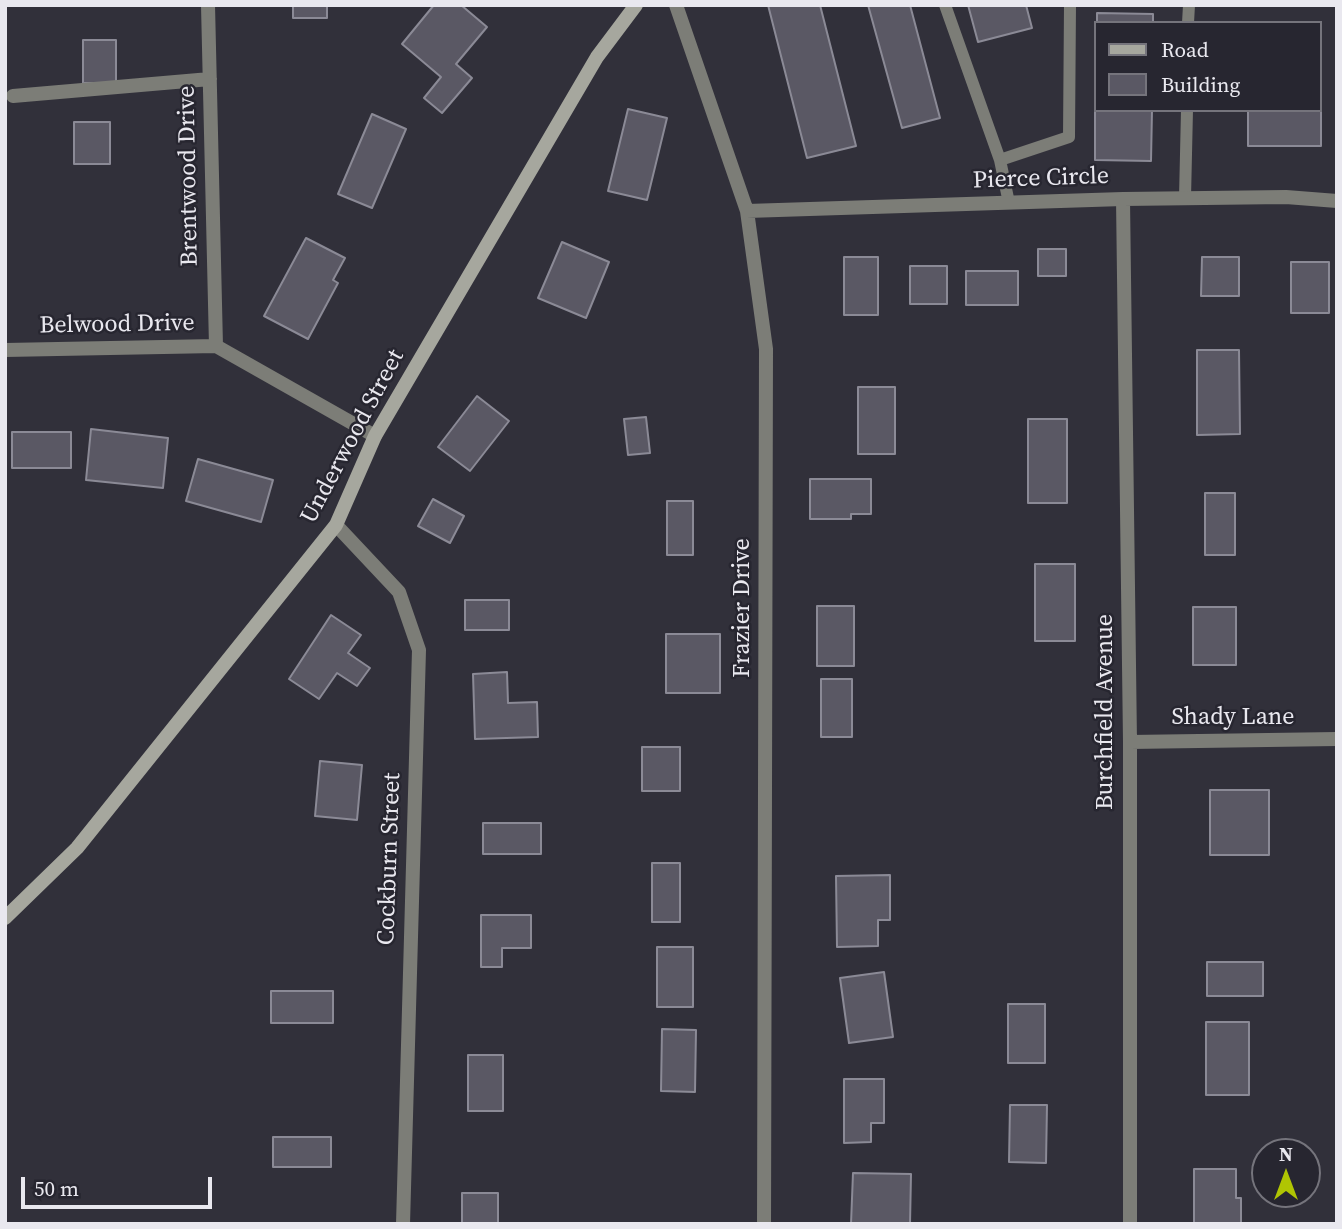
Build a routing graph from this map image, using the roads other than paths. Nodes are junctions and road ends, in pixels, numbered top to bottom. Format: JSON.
{"nodes":[{"id":1,"x":208,"y":5,"type":"edge"},
{"id":2,"x":636,"y":5,"type":"edge"},
{"id":3,"x":676,"y":5,"type":"edge"},
{"id":4,"x":945,"y":5,"type":"edge"},
{"id":5,"x":1070,"y":5,"type":"edge"},
{"id":6,"x":210,"y":79,"type":"junction"},
{"id":7,"x":13,"y":96,"type":"dead end"},
{"id":8,"x":1187,"y":112,"type":"edge"},
{"id":9,"x":1000,"y":160,"type":"junction"},
{"id":10,"x":1185,"y":198,"type":"junction"},
{"id":11,"x":1123,"y":199,"type":"junction"},
{"id":12,"x":1337,"y":201,"type":"edge"},
{"id":13,"x":1009,"y":203,"type":"junction"},
{"id":14,"x":747,"y":211,"type":"junction"},
{"id":15,"x":216,"y":346,"type":"junction"},
{"id":16,"x":5,"y":351,"type":"edge"},
{"id":17,"x":375,"y":436,"type":"junction"},
{"id":18,"x":336,"y":525,"type":"junction"},
{"id":19,"x":1337,"y":739,"type":"edge"},
{"id":20,"x":1130,"y":741,"type":"junction"},
{"id":21,"x":5,"y":918,"type":"edge"},
{"id":22,"x":403,"y":1224,"type":"edge"},
{"id":23,"x":764,"y":1224,"type":"edge"},
{"id":24,"x":1130,"y":1224,"type":"edge"}],
"edges":[{"from":1,"to":6,"type":"street","name":"Brentwood Drive"},
{"from":2,"to":17,"type":"street","name":"Underwood Street"},
{"from":3,"to":14,"type":"street","name":"Frazier Drive"},
{"from":4,"to":9,"type":"lane"},
{"from":5,"to":9,"type":"lane"},
{"from":6,"to":7,"type":"street"},
{"from":6,"to":15,"type":"street","name":"Brentwood Drive"},
{"from":8,"to":10,"type":"lane"},
{"from":9,"to":13,"type":"lane"},
{"from":10,"to":11,"type":"street","name":"Pierce Circle"},
{"from":10,"to":12,"type":"street","name":"Pierce Circle"},
{"from":11,"to":13,"type":"street","name":"Pierce Circle"},
{"from":11,"to":20,"type":"street","name":"Burchfield Avenue"},
{"from":13,"to":14,"type":"street","name":"Pierce Circle"},
{"from":14,"to":23,"type":"street","name":"Frazier Drive"},
{"from":15,"to":16,"type":"street","name":"Belwood Drive"},
{"from":15,"to":17,"type":"street","name":"Belwood Drive"},
{"from":17,"to":18,"type":"street","name":"Underwood Street"},
{"from":18,"to":21,"type":"street","name":"Underwood Street"},
{"from":18,"to":22,"type":"street","name":"Cockburn Street"},
{"from":19,"to":20,"type":"street","name":"Shady Lane"},
{"from":20,"to":24,"type":"street","name":"Burchfield Avenue"}]}
